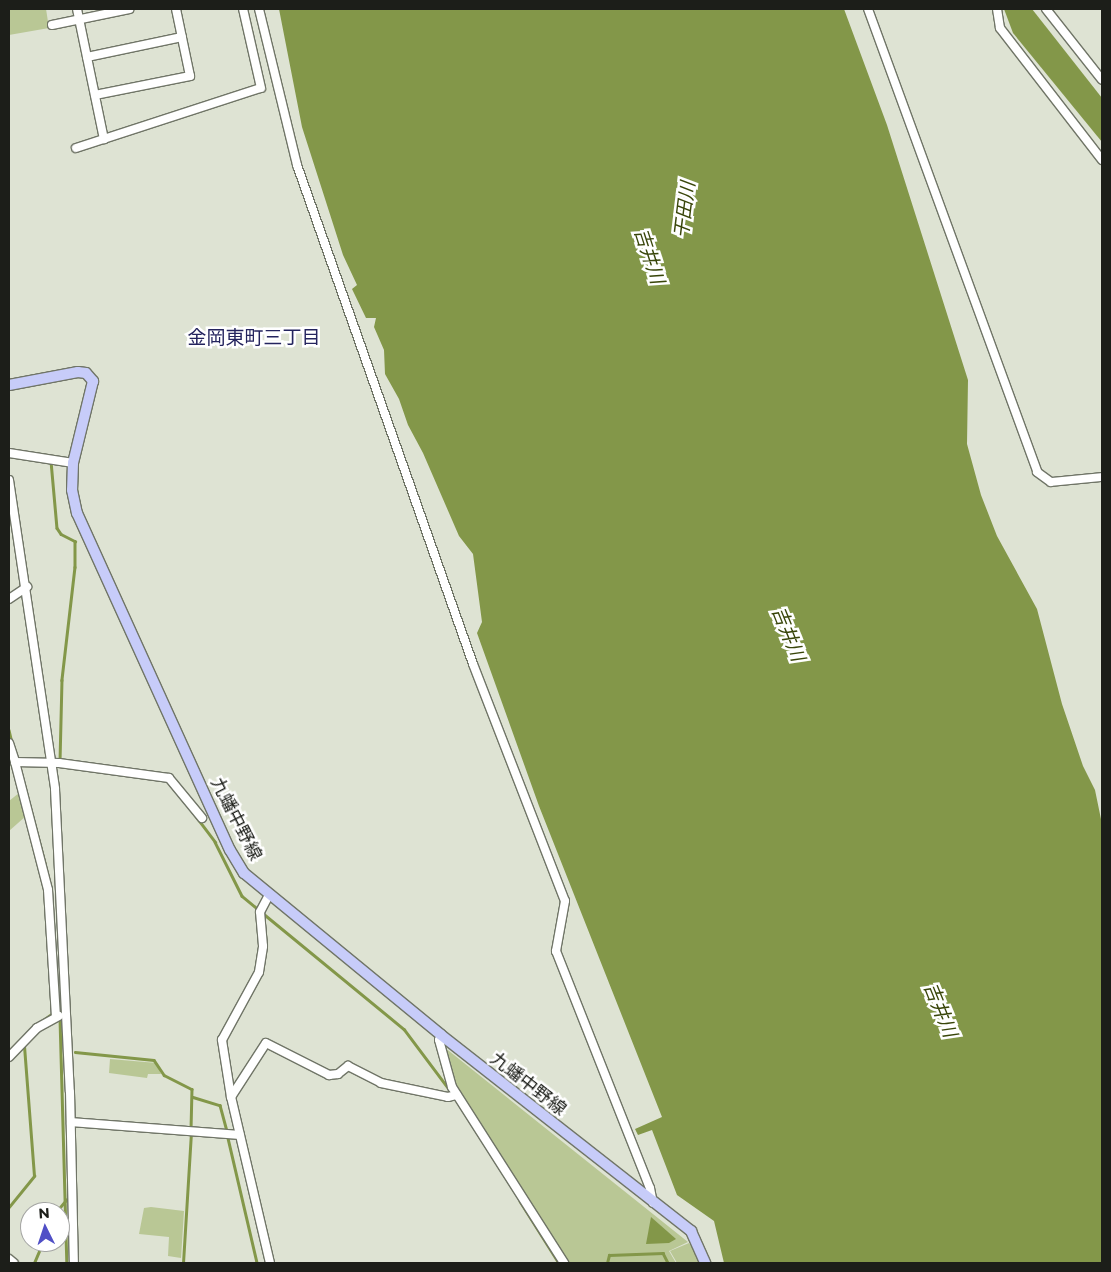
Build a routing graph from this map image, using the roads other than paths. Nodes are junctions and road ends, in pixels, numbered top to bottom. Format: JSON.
{"nodes":[{"id":1,"x":77,"y":9,"type":"edge"},
{"id":2,"x":129,"y":9,"type":"edge"},
{"id":3,"x":176,"y":9,"type":"edge"},
{"id":4,"x":243,"y":9,"type":"edge"},
{"id":5,"x":259,"y":9,"type":"edge"},
{"id":6,"x":868,"y":9,"type":"edge"},
{"id":7,"x":997,"y":9,"type":"edge"},
{"id":8,"x":1046,"y":9,"type":"edge"},
{"id":9,"x":105,"y":11,"type":"edge"},
{"id":10,"x":79,"y":19,"type":"junction"},
{"id":11,"x":52,"y":25,"type":"dead end"},
{"id":12,"x":182,"y":37,"type":"junction"},
{"id":13,"x":87,"y":57,"type":"junction"},
{"id":14,"x":1102,"y":80,"type":"edge"},
{"id":15,"x":95,"y":95,"type":"junction"},
{"id":16,"x":104,"y":139,"type":"junction"},
{"id":17,"x":76,"y":148,"type":"dead end"},
{"id":18,"x":1102,"y":160,"type":"edge"},
{"id":19,"x":9,"y":385,"type":"edge"},
{"id":20,"x":9,"y":453,"type":"edge"},
{"id":21,"x":73,"y":462,"type":"junction"},
{"id":22,"x":1102,"y":477,"type":"edge"},
{"id":23,"x":9,"y":480,"type":"edge"},
{"id":24,"x":27,"y":587,"type":"junction"},
{"id":25,"x":9,"y":599,"type":"edge"},
{"id":26,"x":9,"y":743,"type":"edge"},
{"id":27,"x":17,"y":761,"type":"junction"},
{"id":28,"x":53,"y":763,"type":"junction"},
{"id":29,"x":202,"y":818,"type":"dead end"},
{"id":30,"x":269,"y":895,"type":"junction"},
{"id":31,"x":58,"y":1015,"type":"junction"},
{"id":32,"x":441,"y":1035,"type":"junction"},
{"id":33,"x":9,"y":1057,"type":"edge"},
{"id":34,"x":455,"y":1096,"type":"junction"},
{"id":35,"x":231,"y":1097,"type":"junction"},
{"id":36,"x":71,"y":1122,"type":"junction"},
{"id":37,"x":238,"y":1135,"type":"junction"},
{"id":38,"x":652,"y":1203,"type":"junction"},
{"id":39,"x":9,"y":1259,"type":"edge"},
{"id":40,"x":14,"y":1263,"type":"edge"},
{"id":41,"x":74,"y":1263,"type":"edge"},
{"id":42,"x":270,"y":1263,"type":"edge"},
{"id":43,"x":564,"y":1263,"type":"edge"},
{"id":44,"x":705,"y":1263,"type":"edge"}],
"edges":[{"from":1,"to":10,"type":"street"},
{"from":2,"to":9,"type":"street"},
{"from":3,"to":12,"type":"street"},
{"from":4,"to":16,"type":"street"},
{"from":5,"to":38,"type":"street"},
{"from":6,"to":22,"type":"street"},
{"from":7,"to":18,"type":"street"},
{"from":8,"to":14,"type":"street"},
{"from":9,"to":10,"type":"street"},
{"from":10,"to":11,"type":"street"},
{"from":10,"to":13,"type":"street"},
{"from":12,"to":13,"type":"street"},
{"from":12,"to":15,"type":"street"},
{"from":13,"to":15,"type":"street"},
{"from":15,"to":16,"type":"street"},
{"from":16,"to":17,"type":"street"},
{"from":19,"to":21,"type":"main road","name":"九蟠中野線"},
{"from":20,"to":21,"type":"street"},
{"from":21,"to":30,"type":"main road","name":"九蟠中野線"},
{"from":23,"to":24,"type":"street"},
{"from":24,"to":25,"type":"street"},
{"from":24,"to":28,"type":"street"},
{"from":26,"to":27,"type":"street"},
{"from":27,"to":28,"type":"street"},
{"from":27,"to":31,"type":"street"},
{"from":28,"to":29,"type":"street"},
{"from":28,"to":31,"type":"street"},
{"from":30,"to":32,"type":"main road","name":"九蟠中野線"},
{"from":30,"to":35,"type":"street"},
{"from":31,"to":33,"type":"street"},
{"from":31,"to":36,"type":"street"},
{"from":32,"to":34,"type":"street"},
{"from":32,"to":38,"type":"main road","name":"九蟠中野線"},
{"from":34,"to":35,"type":"street"},
{"from":34,"to":43,"type":"street"},
{"from":35,"to":37,"type":"street"},
{"from":36,"to":37,"type":"street"},
{"from":36,"to":41,"type":"street"},
{"from":37,"to":42,"type":"street"},
{"from":38,"to":44,"type":"main road","name":"九蟠中野線"},
{"from":39,"to":40,"type":"street"}]}
